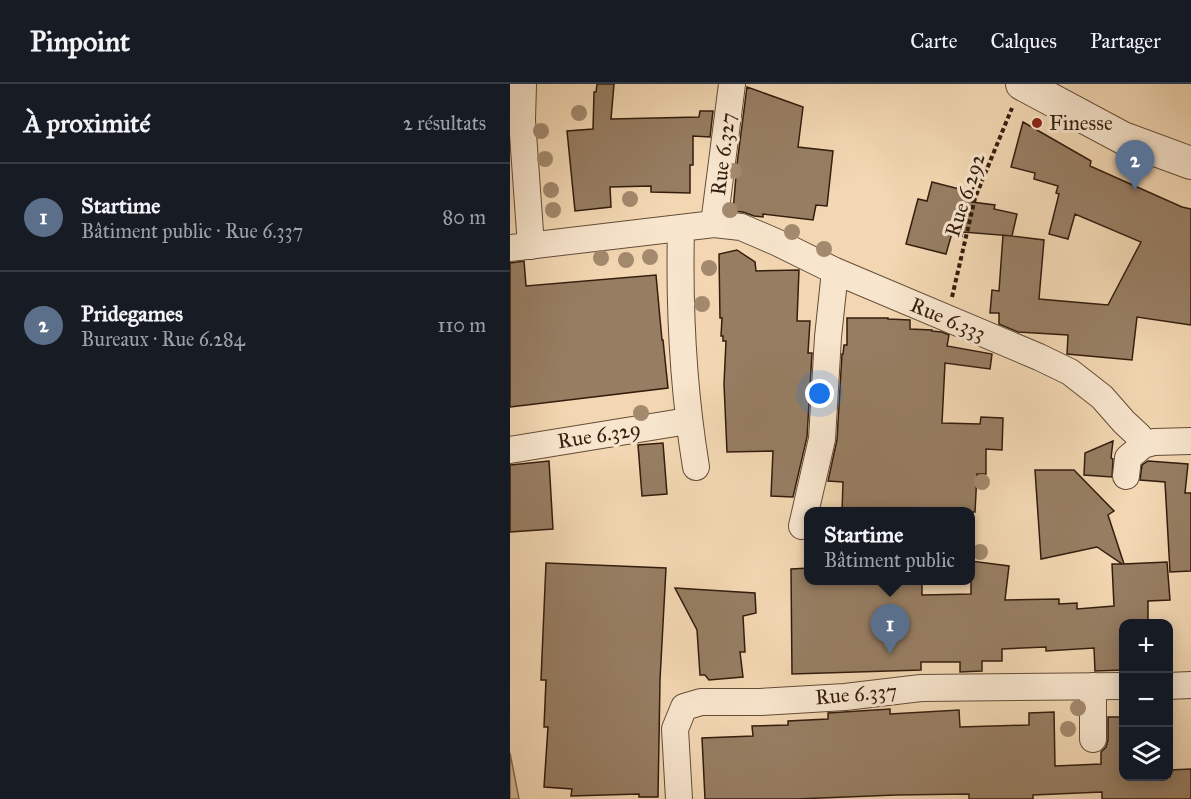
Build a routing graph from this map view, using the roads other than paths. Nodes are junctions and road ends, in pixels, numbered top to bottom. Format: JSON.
{"nodes":[{"id":1,"x":523,"y":84,"type":"edge"},
{"id":2,"x":732,"y":84,"type":"edge"},
{"id":3,"x":1022,"y":84,"type":"edge"},
{"id":4,"x":1191,"y":163,"type":"edge"},
{"id":5,"x":714,"y":224,"type":"junction"},
{"id":6,"x":681,"y":229,"type":"junction"},
{"id":7,"x":520,"y":247,"type":"edge"},
{"id":8,"x":835,"y":271,"type":"junction"},
{"id":9,"x":688,"y":421,"type":"junction"},
{"id":10,"x":1191,"y":441,"type":"edge"},
{"id":11,"x":1143,"y":445,"type":"junction"},
{"id":12,"x":510,"y":450,"type":"edge"},
{"id":13,"x":696,"y":467,"type":"dead end"},
{"id":14,"x":1126,"y":476,"type":"dead end"},
{"id":15,"x":806,"y":507,"type":"edge"},
{"id":16,"x":804,"y":517,"type":"edge"},
{"id":17,"x":802,"y":526,"type":"dead end"},
{"id":18,"x":1191,"y":685,"type":"edge"},
{"id":19,"x":1093,"y":686,"type":"junction"},
{"id":20,"x":1119,"y":686,"type":"edge"},
{"id":21,"x":1173,"y":686,"type":"edge"},
{"id":22,"x":1093,"y":740,"type":"dead end"},
{"id":23,"x":679,"y":799,"type":"edge"}],
"edges":[{"from":1,"to":7,"type":"street"},
{"from":2,"to":5,"type":"street","name":"Rue 6.327"},
{"from":3,"to":4,"type":"street"},
{"from":5,"to":6,"type":"street","name":"Rue 6.333"},
{"from":5,"to":8,"type":"street","name":"Rue 6.333"},
{"from":6,"to":7,"type":"street","name":"Rue 6.333"},
{"from":6,"to":9,"type":"street"},
{"from":8,"to":11,"type":"street","name":"Rue 6.333"},
{"from":8,"to":15,"type":"street"},
{"from":9,"to":12,"type":"street","name":"Rue 6.329"},
{"from":9,"to":13,"type":"street"},
{"from":10,"to":11,"type":"street"},
{"from":11,"to":14,"type":"street"},
{"from":16,"to":17,"type":"street"},
{"from":18,"to":21,"type":"street"},
{"from":19,"to":20,"type":"street","name":"Rue 6.337"},
{"from":19,"to":22,"type":"street"},
{"from":19,"to":23,"type":"street","name":"Rue 6.337"}]}
